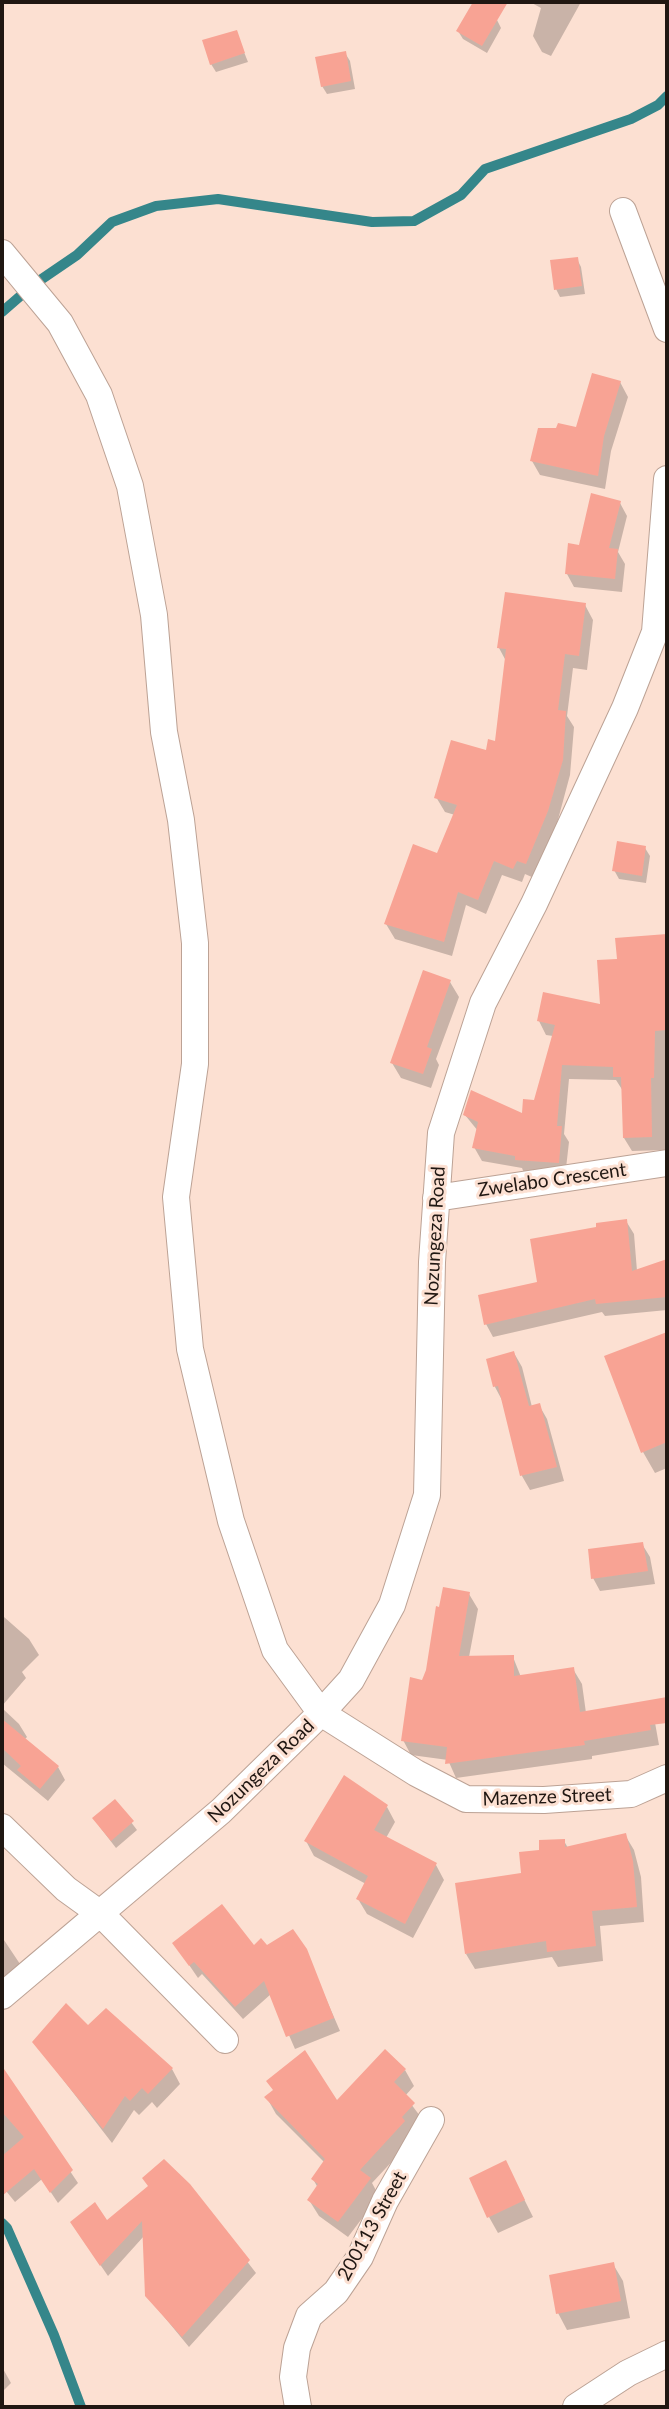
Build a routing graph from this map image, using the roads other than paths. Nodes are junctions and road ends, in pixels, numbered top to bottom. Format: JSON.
{"nodes":[{"id":1,"x":623,"y":211,"type":"dead end"},
{"id":2,"x":5,"y":257,"type":"edge"},
{"id":3,"x":667,"y":329,"type":"edge"},
{"id":4,"x":667,"y":480,"type":"edge"},
{"id":5,"x":667,"y":1163,"type":"edge"},
{"id":6,"x":436,"y":1198,"type":"junction"},
{"id":7,"x":321,"y":1713,"type":"junction"},
{"id":8,"x":667,"y":1778,"type":"edge"},
{"id":9,"x":2,"y":1827,"type":"edge"},
{"id":10,"x":102,"y":1914,"type":"junction"},
{"id":11,"x":2,"y":1996,"type":"edge"},
{"id":12,"x":225,"y":2040,"type":"dead end"},
{"id":13,"x":431,"y":2120,"type":"dead end"},
{"id":14,"x":667,"y":2354,"type":"edge"},
{"id":15,"x":298,"y":2407,"type":"edge"},
{"id":16,"x":576,"y":2407,"type":"edge"}],
"edges":[{"from":1,"to":3,"type":"street"},
{"from":2,"to":7,"type":"street"},
{"from":4,"to":6,"type":"street","name":"Nozungeza Road"},
{"from":5,"to":6,"type":"street","name":"Zwelabo Crescent"},
{"from":6,"to":7,"type":"street","name":"Nozungeza Road"},
{"from":7,"to":8,"type":"street","name":"Mazenze Street"},
{"from":7,"to":10,"type":"street","name":"Nozungeza Road"},
{"from":9,"to":10,"type":"street"},
{"from":10,"to":11,"type":"street","name":"Nozungeza Road"},
{"from":10,"to":12,"type":"street"},
{"from":13,"to":15,"type":"street","name":"200113 Street"},
{"from":14,"to":16,"type":"street"}]}
